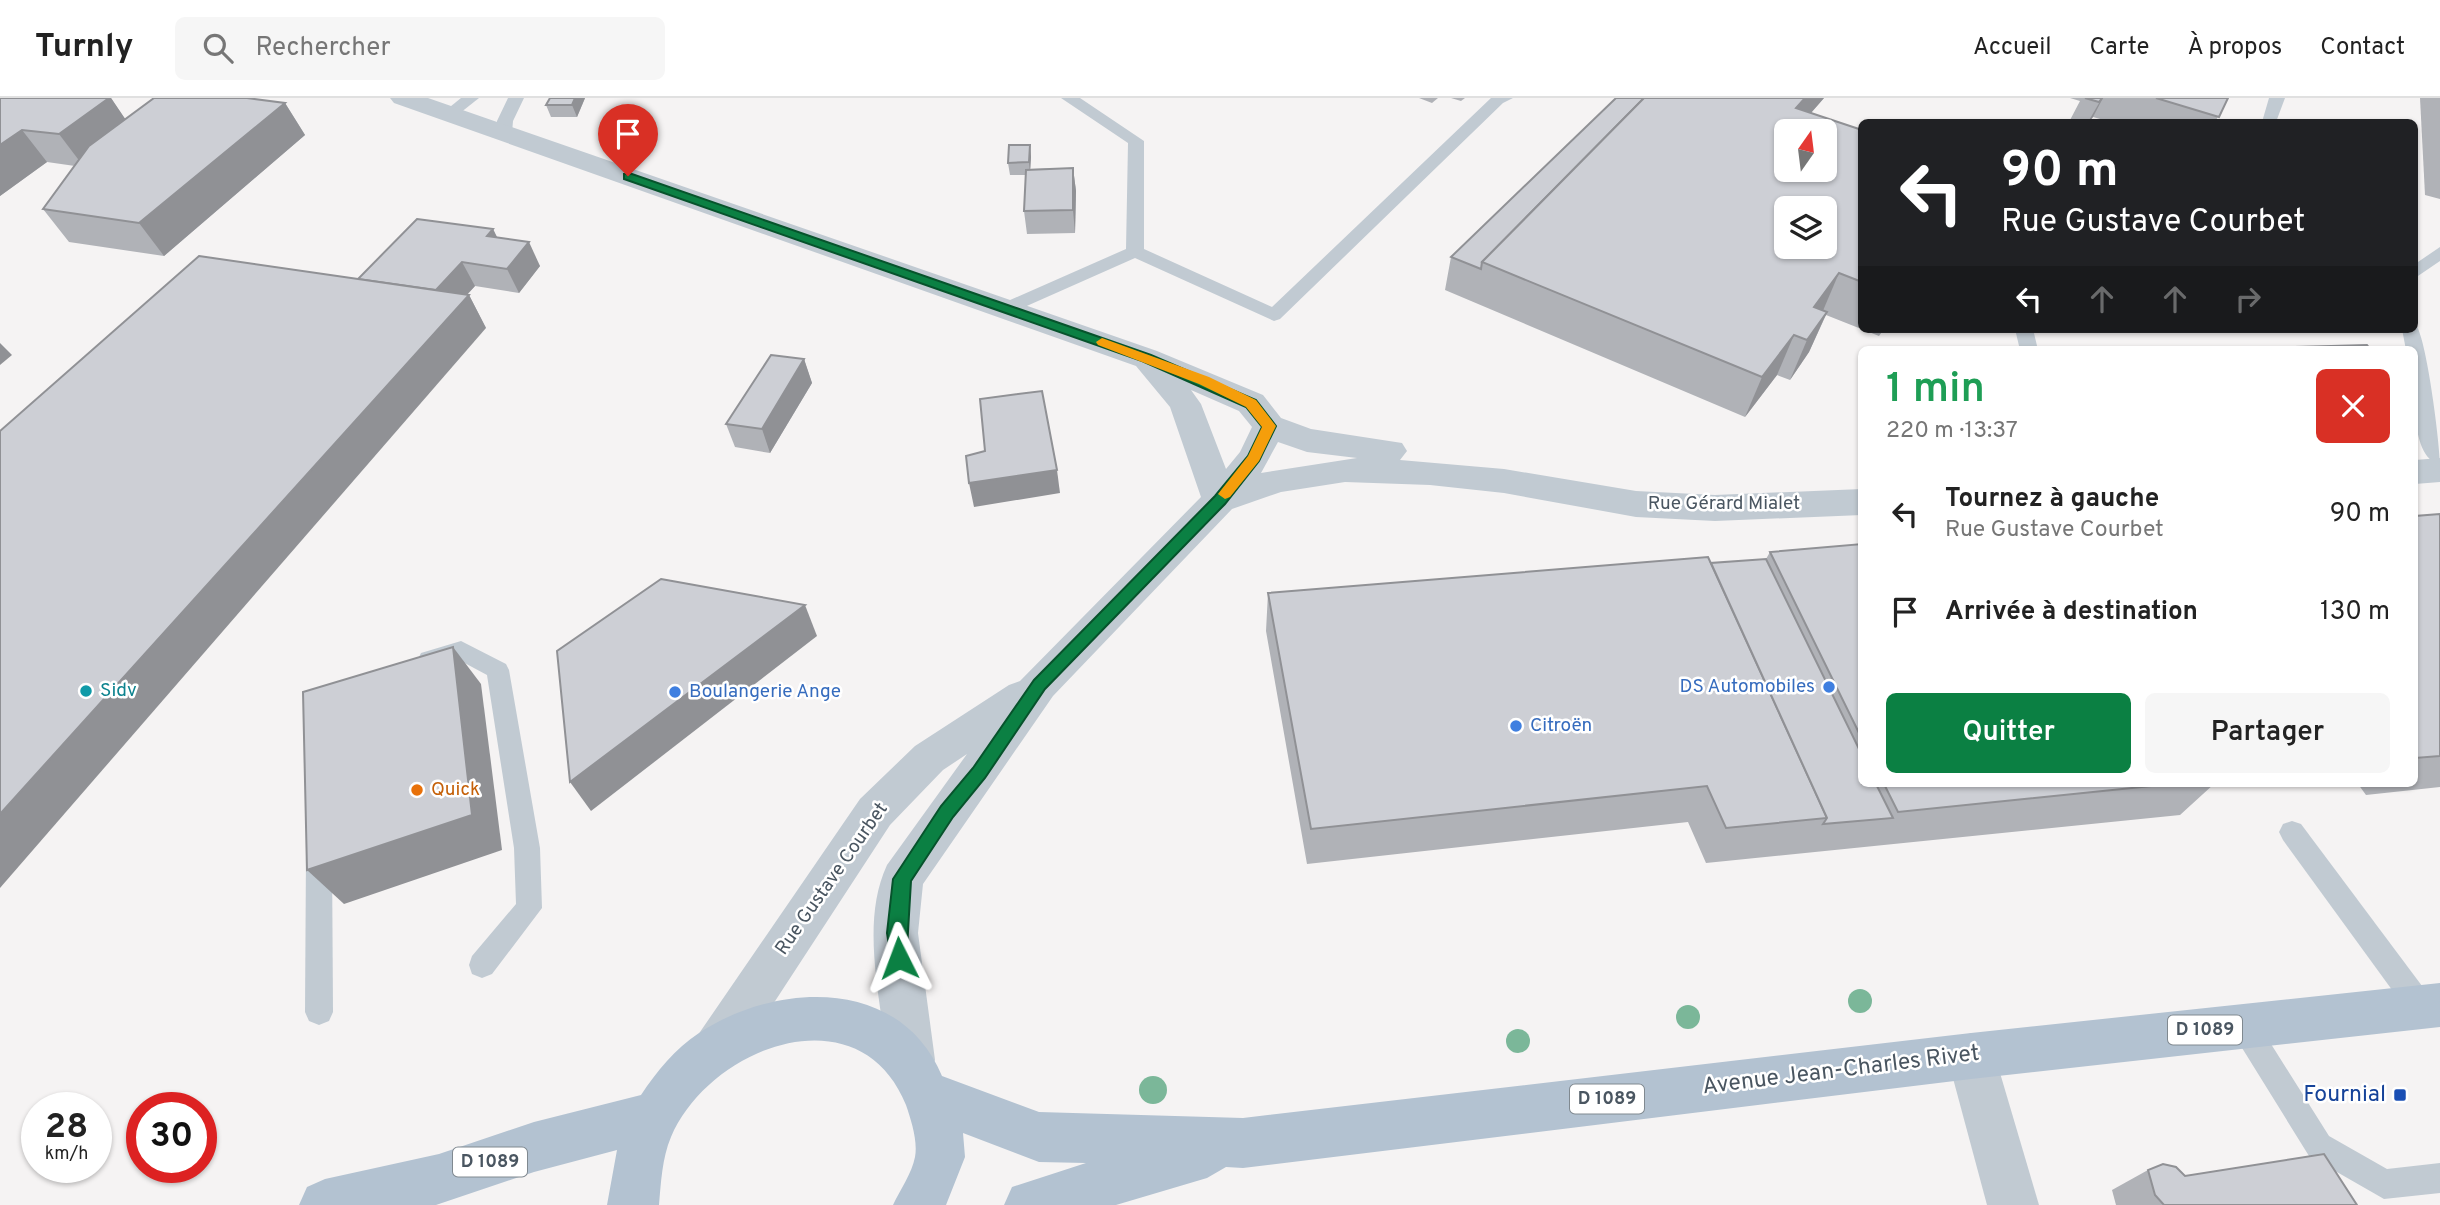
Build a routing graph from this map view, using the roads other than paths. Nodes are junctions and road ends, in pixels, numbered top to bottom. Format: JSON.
{"nodes":[{"id":1,"x":403,"y":98,"type":"edge"},
{"id":2,"x":516,"y":98,"type":"edge"},
{"id":3,"x":1069,"y":98,"type":"edge"},
{"id":4,"x":1505,"y":98,"type":"edge"},
{"id":5,"x":2277,"y":98,"type":"edge"},
{"id":6,"x":461,"y":106,"type":"edge"},
{"id":7,"x":2270,"y":119,"type":"edge"},
{"id":8,"x":503,"y":133,"type":"junction"},
{"id":9,"x":1135,"y":252,"type":"junction"},
{"id":10,"x":2440,"y":252,"type":"edge"},
{"id":11,"x":2418,"y":270,"type":"edge"},
{"id":12,"x":1007,"y":309,"type":"junction"},
{"id":13,"x":1146,"y":358,"type":"junction"},
{"id":14,"x":2418,"y":369,"type":"edge"},
{"id":15,"x":1221,"y":388,"type":"junction"},
{"id":16,"x":1185,"y":404,"type":"junction"},
{"id":17,"x":1269,"y":426,"type":"junction"},
{"id":18,"x":2440,"y":458,"type":"edge"},
{"id":19,"x":2440,"y":470,"type":"edge"},
{"id":20,"x":2418,"y":472,"type":"edge"},
{"id":21,"x":1504,"y":481,"type":"junction"},
{"id":22,"x":1220,"y":500,"type":"junction"},
{"id":23,"x":1858,"y":502,"type":"edge"},
{"id":24,"x":411,"y":664,"type":"edge"},
{"id":25,"x":1040,"y":685,"type":"junction"},
{"id":26,"x":319,"y":831,"type":"edge"},
{"id":27,"x":2292,"y":832,"type":"dead end"},
{"id":28,"x":482,"y":965,"type":"dead end"},
{"id":29,"x":2431,"y":1006,"type":"edge"},
{"id":30,"x":319,"y":1012,"type":"dead end"},
{"id":31,"x":2244,"y":1026,"type":"junction"},
{"id":32,"x":717,"y":1048,"type":"junction"},
{"id":33,"x":1970,"y":1056,"type":"junction"},
{"id":34,"x":920,"y":1078,"type":"junction"},
{"id":35,"x":654,"y":1116,"type":"junction"},
{"id":36,"x":1243,"y":1143,"type":"junction"},
{"id":37,"x":2440,"y":1178,"type":"edge"},
{"id":38,"x":325,"y":1205,"type":"edge"},
{"id":39,"x":633,"y":1205,"type":"edge"},
{"id":40,"x":919,"y":1205,"type":"edge"},
{"id":41,"x":1030,"y":1205,"type":"edge"},
{"id":42,"x":2013,"y":1205,"type":"edge"}],
"edges":[{"from":1,"to":6,"type":"street"},
{"from":2,"to":8,"type":"lane"},
{"from":3,"to":9,"type":"lane"},
{"from":4,"to":9,"type":"lane"},
{"from":5,"to":7,"type":"lane"},
{"from":6,"to":8,"type":"street"},
{"from":8,"to":12,"type":"street"},
{"from":9,"to":12,"type":"lane"},
{"from":10,"to":11,"type":"lane"},
{"from":12,"to":13,"type":"street"},
{"from":13,"to":15,"type":"street"},
{"from":13,"to":16,"type":"street"},
{"from":14,"to":18,"type":"lane"},
{"from":15,"to":16,"type":"street"},
{"from":15,"to":17,"type":"street"},
{"from":16,"to":22,"type":"street"},
{"from":17,"to":21,"type":"street","name":"Rue Gérard Mialet"},
{"from":17,"to":22,"type":"street","name":"Rue Gustave Courbet"},
{"from":19,"to":20,"type":"street"},
{"from":21,"to":22,"type":"street","name":"Rue Gérard Mialet"},
{"from":21,"to":23,"type":"street","name":"Rue Gérard Mialet"},
{"from":22,"to":25,"type":"street","name":"Rue Gustave Courbet"},
{"from":24,"to":28,"type":"lane"},
{"from":25,"to":32,"type":"street","name":"Rue Gustave Courbet"},
{"from":25,"to":34,"type":"street","name":"Rue Gustave Courbet"},
{"from":26,"to":30,"type":"lane"},
{"from":27,"to":29,"type":"lane"},
{"from":29,"to":31,"type":"main road","name":"Avenue Jean-Charles Rivet","number":"D 1089"},
{"from":31,"to":33,"type":"main road","name":"Avenue Jean-Charles Rivet","number":"D 1089"},
{"from":31,"to":37,"type":"lane"},
{"from":32,"to":34,"type":"main road","name":"Avenue Jean-Charles Rivet"},
{"from":32,"to":35,"type":"main road","name":"Avenue Jean-Charles Rivet"},
{"from":33,"to":36,"type":"main road","name":"Avenue Jean-Charles Rivet","number":"D 1089"},
{"from":33,"to":42,"type":"street"},
{"from":34,"to":36,"type":"main road","name":"Avenue Jean-Charles Rivet","number":"D 1089"},
{"from":34,"to":40,"type":"main road"},
{"from":35,"to":38,"type":"main road","number":"D 1089"},
{"from":35,"to":39,"type":"main road","name":"Avenue Jean-Charles Rivet"},
{"from":36,"to":41,"type":"main road","name":"Avenue Jean-Charles Rivet"}]}
